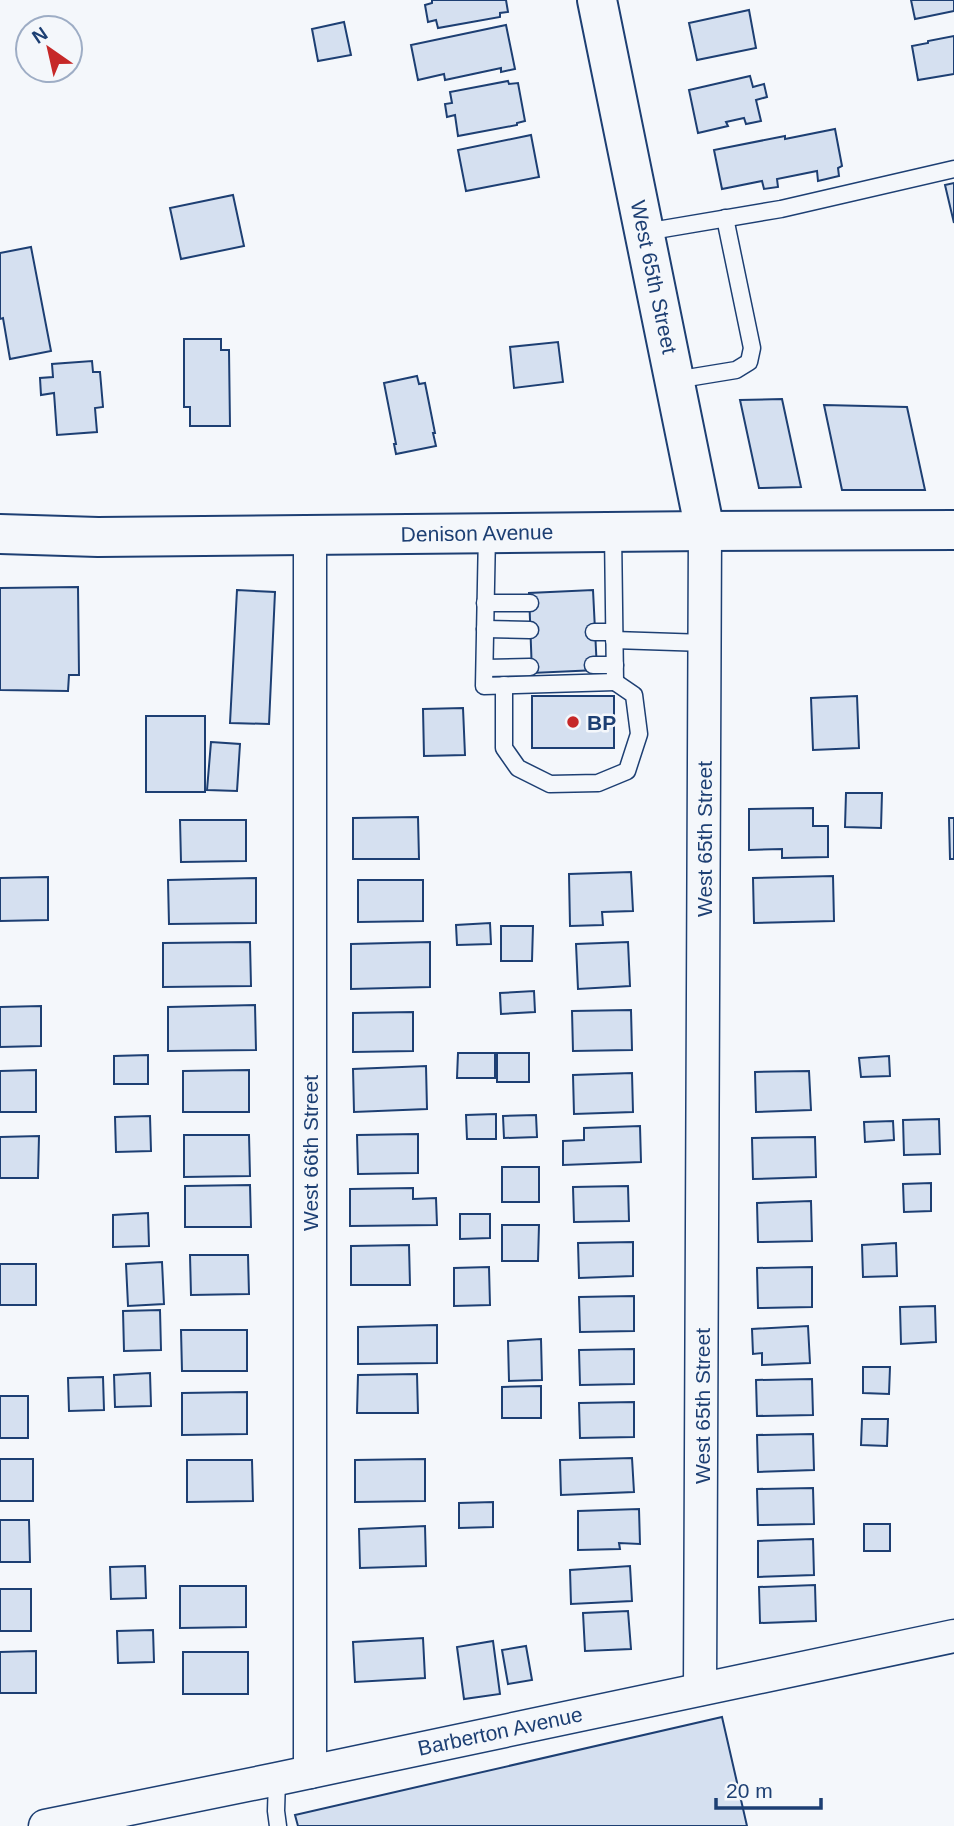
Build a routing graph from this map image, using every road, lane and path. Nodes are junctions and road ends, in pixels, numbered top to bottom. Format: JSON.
{"nodes":[{"id":1,"x":597,"y":0,"type":"edge"},
{"id":2,"x":954,"y":169,"type":"edge"},
{"id":3,"x":725,"y":218,"type":"junction"},
{"id":4,"x":645,"y":232,"type":"junction"},
{"id":5,"x":675,"y":380,"type":"junction"},
{"id":6,"x":954,"y":530,"type":"edge"},
{"id":7,"x":705,"y":531,"type":"junction"},
{"id":8,"x":613,"y":532,"type":"junction"},
{"id":9,"x":486,"y":533,"type":"junction"},
{"id":10,"x":0,"y":534,"type":"edge"},
{"id":11,"x":310,"y":535,"type":"junction"},
{"id":12,"x":485,"y":603,"type":"junction"},
{"id":13,"x":530,"y":603,"type":"dead end"},
{"id":14,"x":596,"y":604,"type":"dead end"},
{"id":15,"x":614,"y":604,"type":"junction"},
{"id":16,"x":485,"y":629,"type":"junction"},
{"id":17,"x":530,"y":630,"type":"dead end"},
{"id":18,"x":594,"y":632,"type":"dead end"},
{"id":19,"x":614,"y":636,"type":"junction"},
{"id":20,"x":705,"y":643,"type":"junction"},
{"id":21,"x":615,"y":665,"type":"junction"},
{"id":22,"x":593,"y":666,"type":"dead end"},
{"id":23,"x":530,"y":667,"type":"dead end"},
{"id":24,"x":485,"y":668,"type":"junction"},
{"id":25,"x":615,"y":682,"type":"junction"},
{"id":26,"x":504,"y":685,"type":"junction"},
{"id":27,"x":954,"y":1636,"type":"edge"},
{"id":28,"x":700,"y":1689,"type":"junction"},
{"id":29,"x":310,"y":1772,"type":"junction"},
{"id":30,"x":277,"y":1779,"type":"junction"},
{"id":31,"x":136,"y":1817,"type":"edge"},
{"id":32,"x":45,"y":1826,"type":"edge"},
{"id":33,"x":278,"y":1826,"type":"edge"}],
"edges":[{"from":1,"to":4,"type":"main road","name":"West 65th Street"},
{"from":2,"to":3,"type":"lane"},
{"from":3,"to":4,"type":"lane"},
{"from":3,"to":5,"type":"lane"},
{"from":4,"to":5,"type":"main road","name":"West 65th Street"},
{"from":5,"to":7,"type":"main road","name":"West 65th Street"},
{"from":6,"to":7,"type":"main road","name":"Denison Avenue"},
{"from":7,"to":8,"type":"main road","name":"Denison Avenue"},
{"from":7,"to":20,"type":"street","name":"West 65th Street"},
{"from":8,"to":9,"type":"main road","name":"Denison Avenue"},
{"from":8,"to":15,"type":"lane"},
{"from":9,"to":11,"type":"main road","name":"Denison Avenue"},
{"from":9,"to":12,"type":"lane"},
{"from":10,"to":11,"type":"main road","name":"Denison Avenue"},
{"from":11,"to":29,"type":"street","name":"West 66th Street"},
{"from":12,"to":13,"type":"lane"},
{"from":12,"to":16,"type":"lane"},
{"from":14,"to":15,"type":"lane"},
{"from":15,"to":19,"type":"lane"},
{"from":16,"to":17,"type":"lane"},
{"from":16,"to":24,"type":"lane"},
{"from":18,"to":19,"type":"lane"},
{"from":19,"to":20,"type":"lane"},
{"from":19,"to":21,"type":"lane"},
{"from":20,"to":28,"type":"street","name":"West 65th Street"},
{"from":21,"to":22,"type":"lane"},
{"from":21,"to":25,"type":"lane"},
{"from":23,"to":24,"type":"lane"},
{"from":24,"to":26,"type":"lane"},
{"from":25,"to":26,"type":"lane"},
{"from":25,"to":26,"type":"lane"},
{"from":27,"to":28,"type":"street","name":"Barberton Avenue"},
{"from":28,"to":29,"type":"street","name":"Barberton Avenue"},
{"from":29,"to":30,"type":"street","name":"Barberton Avenue"},
{"from":30,"to":31,"type":"street","name":"Barberton Avenue"},
{"from":30,"to":33,"type":"lane"},
{"from":31,"to":32,"type":"street","name":"Barberton Avenue"}]}
